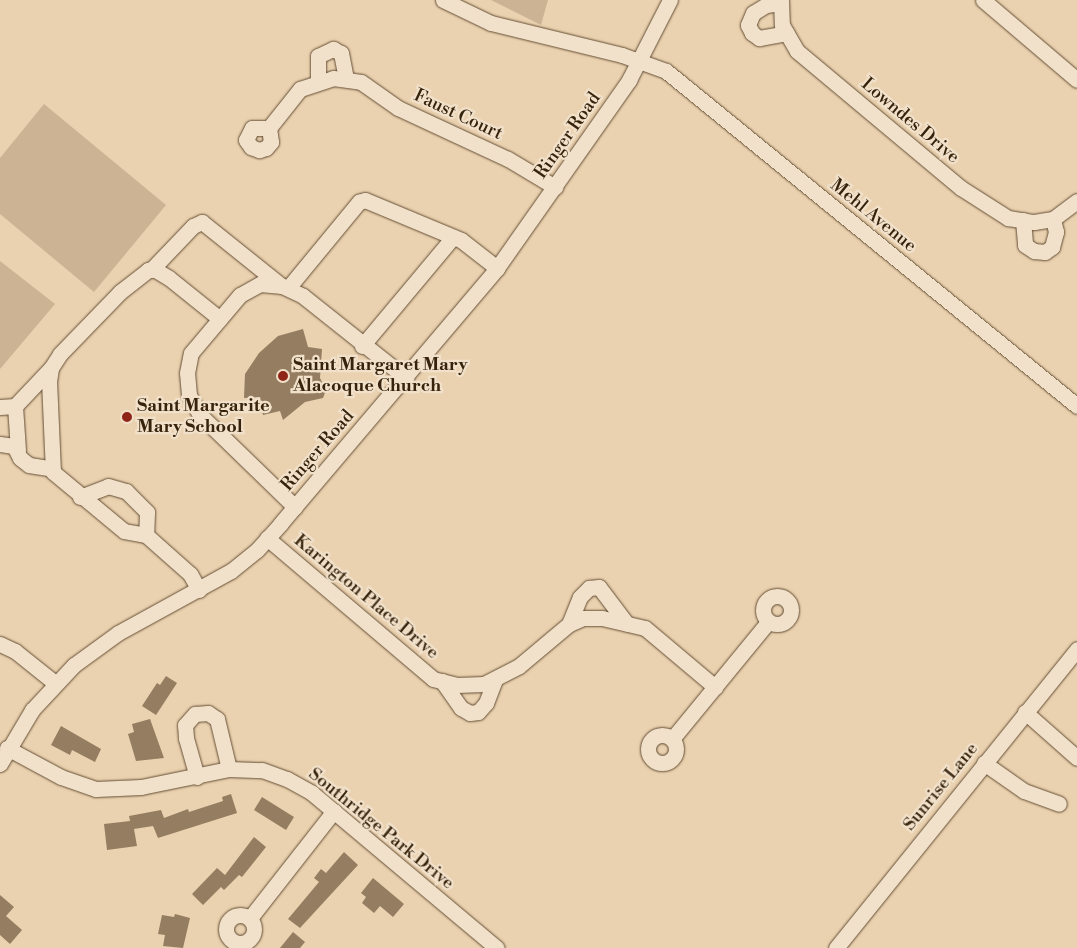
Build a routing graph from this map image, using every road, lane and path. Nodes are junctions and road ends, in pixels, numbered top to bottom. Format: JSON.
{"nodes":[{"id":1,"x":443,"y":0,"type":"edge"},
{"id":2,"x":670,"y":0,"type":"edge"},
{"id":3,"x":982,"y":0,"type":"edge"},
{"id":4,"x":780,"y":1,"type":"edge"},
{"id":5,"x":787,"y":33,"type":"junction"},
{"id":6,"x":641,"y":60,"type":"junction"},
{"id":7,"x":346,"y":79,"type":"junction"},
{"id":8,"x":1077,"y":80,"type":"edge"},
{"id":9,"x":318,"y":81,"type":"junction"},
{"id":10,"x":268,"y":128,"type":"dead end"},
{"id":11,"x":555,"y":187,"type":"junction"},
{"id":12,"x":1077,"y":201,"type":"edge"},
{"id":13,"x":1053,"y":219,"type":"junction"},
{"id":14,"x":1023,"y":220,"type":"junction"},
{"id":15,"x":453,"y":237,"type":"junction"},
{"id":16,"x":497,"y":268,"type":"junction"},
{"id":17,"x":151,"y":270,"type":"junction"},
{"id":18,"x":285,"y":287,"type":"junction"},
{"id":19,"x":220,"y":319,"type":"junction"},
{"id":20,"x":362,"y":346,"type":"junction"},
{"id":21,"x":51,"y":368,"type":"junction"},
{"id":22,"x":406,"y":378,"type":"junction"},
{"id":23,"x":8,"y":406,"type":"edge"},
{"id":24,"x":1077,"y":406,"type":"edge"},
{"id":25,"x":0,"y":444,"type":"edge"},
{"id":26,"x":18,"y":450,"type":"junction"},
{"id":27,"x":53,"y":469,"type":"junction"},
{"id":28,"x":80,"y":497,"type":"junction"},
{"id":29,"x":295,"y":506,"type":"junction"},
{"id":30,"x":146,"y":535,"type":"junction"},
{"id":31,"x":267,"y":538,"type":"junction"},
{"id":32,"x":199,"y":590,"type":"junction"},
{"id":33,"x":768,"y":622,"type":"dead end"},
{"id":34,"x":569,"y":624,"type":"junction"},
{"id":35,"x":627,"y":624,"type":"junction"},
{"id":36,"x":0,"y":644,"type":"edge"},
{"id":37,"x":1077,"y":649,"type":"edge"},
{"id":38,"x":495,"y":680,"type":"junction"},
{"id":39,"x":442,"y":681,"type":"junction"},
{"id":40,"x":55,"y":683,"type":"junction"},
{"id":41,"x":715,"y":686,"type":"junction"},
{"id":42,"x":1025,"y":712,"type":"junction"},
{"id":43,"x":672,"y":739,"type":"dead end"},
{"id":44,"x":7,"y":748,"type":"junction"},
{"id":45,"x":1077,"y":758,"type":"edge"},
{"id":46,"x":984,"y":763,"type":"junction"},
{"id":47,"x":0,"y":764,"type":"edge"},
{"id":48,"x":229,"y":769,"type":"junction"},
{"id":49,"x":198,"y":777,"type":"junction"},
{"id":50,"x":1059,"y":804,"type":"dead end"},
{"id":51,"x":334,"y":811,"type":"junction"},
{"id":52,"x":250,"y":918,"type":"dead end"},
{"id":53,"x":497,"y":948,"type":"edge"},
{"id":54,"x":836,"y":948,"type":"edge"}],
"edges":[{"from":1,"to":6,"type":"street","name":"Mehl Avenue"},
{"from":2,"to":6,"type":"street","name":"Ringer Road"},
{"from":3,"to":8,"type":"street"},
{"from":4,"to":5,"type":"street","name":"Lowndes Drive"},
{"from":4,"to":5,"type":"street","name":"Lowndes Drive"},
{"from":5,"to":14,"type":"street","name":"Lowndes Drive"},
{"from":6,"to":11,"type":"street","name":"Ringer Road"},
{"from":6,"to":24,"type":"street","name":"Mehl Avenue"},
{"from":7,"to":9,"type":"street","name":"Faust Court"},
{"from":7,"to":9,"type":"street"},
{"from":7,"to":11,"type":"street","name":"Faust Court"},
{"from":9,"to":10,"type":"street","name":"Faust Court"},
{"from":11,"to":16,"type":"street","name":"Ringer Road"},
{"from":12,"to":13,"type":"street"},
{"from":13,"to":14,"type":"street","name":"Lowndes Drive"},
{"from":13,"to":14,"type":"street"},
{"from":15,"to":16,"type":"street"},
{"from":15,"to":18,"type":"street"},
{"from":15,"to":20,"type":"street"},
{"from":16,"to":22,"type":"street","name":"Ringer Road"},
{"from":17,"to":18,"type":"street"},
{"from":17,"to":19,"type":"street"},
{"from":17,"to":21,"type":"street"},
{"from":18,"to":19,"type":"street"},
{"from":18,"to":20,"type":"street"},
{"from":19,"to":29,"type":"street"},
{"from":20,"to":22,"type":"street"},
{"from":21,"to":23,"type":"street"},
{"from":21,"to":27,"type":"street"},
{"from":22,"to":29,"type":"street","name":"Ringer Road"},
{"from":23,"to":26,"type":"street"},
{"from":25,"to":26,"type":"street"},
{"from":26,"to":27,"type":"street"},
{"from":27,"to":28,"type":"street"},
{"from":28,"to":30,"type":"street"},
{"from":28,"to":30,"type":"street"},
{"from":29,"to":31,"type":"street","name":"Ringer Road"},
{"from":30,"to":32,"type":"street"},
{"from":31,"to":32,"type":"street","name":"Ringer Road"},
{"from":31,"to":39,"type":"street","name":"Karington Place Drive"},
{"from":32,"to":40,"type":"street","name":"Ringer Road"},
{"from":33,"to":41,"type":"street"},
{"from":34,"to":35,"type":"street","name":"Karington Place Drive"},
{"from":34,"to":35,"type":"street","name":"Karington Place Drive"},
{"from":34,"to":38,"type":"street","name":"Karington Place Drive"},
{"from":35,"to":41,"type":"street","name":"Karington Place Drive"},
{"from":36,"to":40,"type":"street"},
{"from":37,"to":42,"type":"street","name":"Sunrise Lane"},
{"from":38,"to":39,"type":"street","name":"Karington Place Drive"},
{"from":38,"to":39,"type":"street","name":"Karington Place Drive"},
{"from":40,"to":44,"type":"street","name":"Ringer Road"},
{"from":41,"to":43,"type":"street"},
{"from":42,"to":45,"type":"street"},
{"from":42,"to":46,"type":"street","name":"Sunrise Lane"},
{"from":44,"to":47,"type":"street","name":"Ringer Road"},
{"from":44,"to":49,"type":"street","name":"Southridge Park Drive"},
{"from":46,"to":50,"type":"street"},
{"from":46,"to":54,"type":"street","name":"Sunrise Lane"},
{"from":48,"to":49,"type":"street","name":"Southridge Park Drive"},
{"from":48,"to":49,"type":"street"},
{"from":48,"to":51,"type":"street","name":"Southridge Park Drive"},
{"from":51,"to":52,"type":"street"},
{"from":51,"to":53,"type":"street","name":"Southridge Park Drive"}]}
